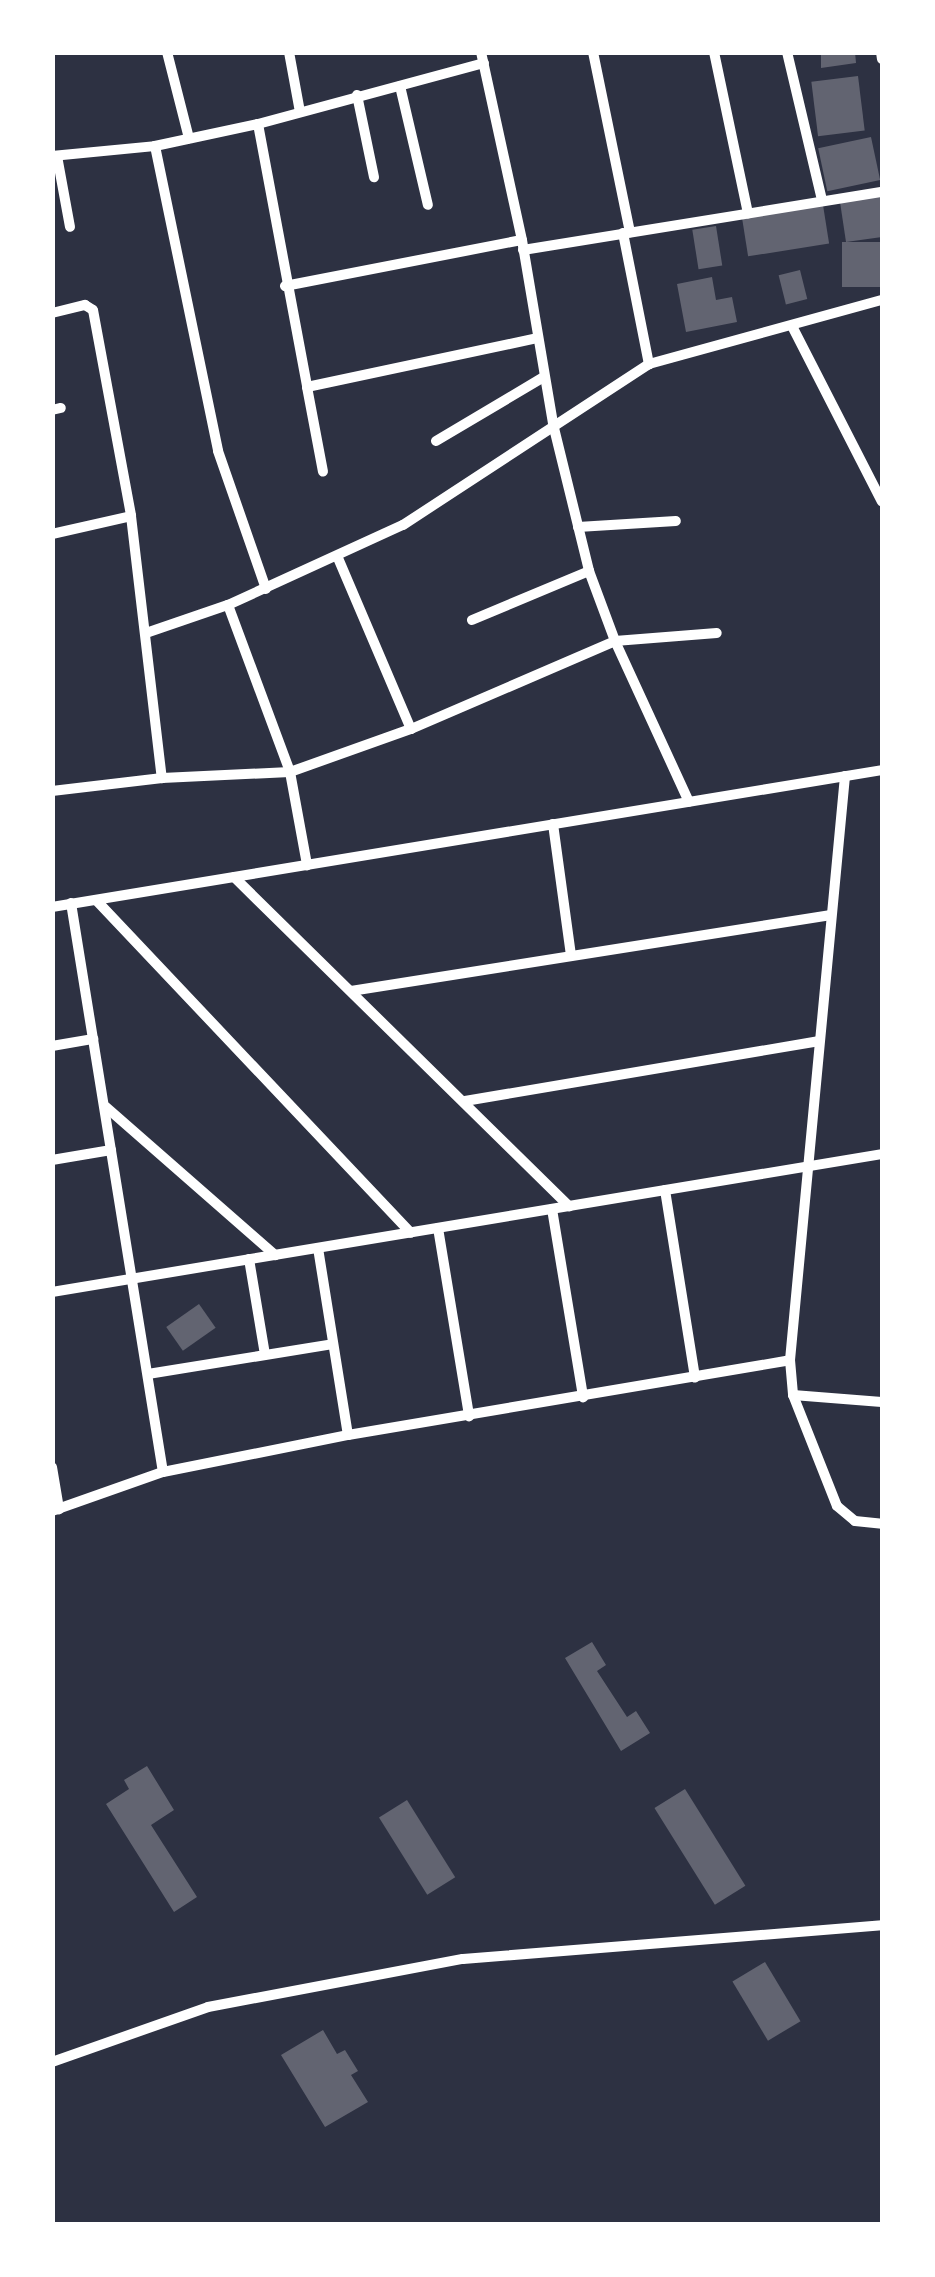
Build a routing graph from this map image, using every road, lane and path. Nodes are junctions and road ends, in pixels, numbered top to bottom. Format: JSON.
{"nodes":[{"id":1,"x":167,"y":52,"type":"edge"},
{"id":2,"x":289,"y":52,"type":"edge"},
{"id":3,"x":594,"y":52,"type":"edge"},
{"id":4,"x":714,"y":52,"type":"edge"},
{"id":5,"x":788,"y":52,"type":"edge"},
{"id":6,"x":482,"y":58,"type":"edge"},
{"id":7,"x":400,"y":86,"type":"junction"},
{"id":8,"x":357,"y":95,"type":"junction"},
{"id":9,"x":300,"y":112,"type":"junction"},
{"id":10,"x":258,"y":124,"type":"junction"},
{"id":11,"x":190,"y":138,"type":"junction"},
{"id":12,"x":156,"y":146,"type":"junction"},
{"id":13,"x":55,"y":156,"type":"edge"},
{"id":14,"x":374,"y":177,"type":"dead end"},
{"id":15,"x":882,"y":192,"type":"edge"},
{"id":16,"x":822,"y":200,"type":"junction"},
{"id":17,"x":428,"y":205,"type":"dead end"},
{"id":18,"x":748,"y":213,"type":"junction"},
{"id":19,"x":70,"y":227,"type":"dead end"},
{"id":20,"x":627,"y":233,"type":"junction"},
{"id":21,"x":523,"y":245,"type":"junction"},
{"id":22,"x":285,"y":286,"type":"junction"},
{"id":23,"x":882,"y":300,"type":"edge"},
{"id":24,"x":52,"y":313,"type":"edge"},
{"id":25,"x":793,"y":328,"type":"junction"},
{"id":26,"x":537,"y":338,"type":"junction"},
{"id":27,"x":648,"y":364,"type":"junction"},
{"id":28,"x":544,"y":377,"type":"junction"},
{"id":29,"x":307,"y":387,"type":"junction"},
{"id":30,"x":553,"y":424,"type":"junction"},
{"id":31,"x":436,"y":441,"type":"dead end"},
{"id":32,"x":324,"y":472,"type":"dead end"},
{"id":33,"x":882,"y":502,"type":"edge"},
{"id":34,"x":131,"y":516,"type":"junction"},
{"id":35,"x":676,"y":521,"type":"dead end"},
{"id":36,"x":578,"y":527,"type":"junction"},
{"id":37,"x":52,"y":534,"type":"edge"},
{"id":38,"x":338,"y":558,"type":"junction"},
{"id":39,"x":589,"y":571,"type":"junction"},
{"id":40,"x":266,"y":589,"type":"junction"},
{"id":41,"x":228,"y":605,"type":"junction"},
{"id":42,"x":472,"y":620,"type":"dead end"},
{"id":43,"x":717,"y":633,"type":"dead end"},
{"id":44,"x":146,"y":634,"type":"junction"},
{"id":45,"x":614,"y":642,"type":"junction"},
{"id":46,"x":412,"y":729,"type":"junction"},
{"id":47,"x":882,"y":770,"type":"edge"},
{"id":48,"x":290,"y":772,"type":"junction"},
{"id":49,"x":845,"y":776,"type":"junction"},
{"id":50,"x":162,"y":778,"type":"junction"},
{"id":51,"x":52,"y":791,"type":"edge"},
{"id":52,"x":689,"y":802,"type":"junction"},
{"id":53,"x":554,"y":824,"type":"junction"},
{"id":54,"x":308,"y":864,"type":"junction"},
{"id":55,"x":234,"y":877,"type":"junction"},
{"id":56,"x":96,"y":900,"type":"junction"},
{"id":57,"x":71,"y":904,"type":"junction"},
{"id":58,"x":52,"y":906,"type":"edge"},
{"id":59,"x":831,"y":915,"type":"junction"},
{"id":60,"x":571,"y":956,"type":"junction"},
{"id":61,"x":352,"y":991,"type":"junction"},
{"id":62,"x":93,"y":1039,"type":"junction"},
{"id":63,"x":818,"y":1041,"type":"junction"},
{"id":64,"x":52,"y":1046,"type":"edge"},
{"id":65,"x":465,"y":1101,"type":"junction"},
{"id":66,"x":105,"y":1106,"type":"junction"},
{"id":67,"x":111,"y":1150,"type":"junction"},
{"id":68,"x":882,"y":1154,"type":"edge"},
{"id":69,"x":52,"y":1160,"type":"edge"},
{"id":70,"x":805,"y":1166,"type":"junction"},
{"id":71,"x":665,"y":1190,"type":"junction"},
{"id":72,"x":569,"y":1206,"type":"junction"},
{"id":73,"x":552,"y":1209,"type":"junction"},
{"id":74,"x":438,"y":1228,"type":"junction"},
{"id":75,"x":411,"y":1232,"type":"junction"},
{"id":76,"x":318,"y":1248,"type":"junction"},
{"id":77,"x":275,"y":1255,"type":"junction"},
{"id":78,"x":249,"y":1260,"type":"junction"},
{"id":79,"x":132,"y":1279,"type":"junction"},
{"id":80,"x":52,"y":1292,"type":"edge"},
{"id":81,"x":333,"y":1344,"type":"junction"},
{"id":82,"x":265,"y":1355,"type":"junction"},
{"id":83,"x":790,"y":1360,"type":"junction"},
{"id":84,"x":148,"y":1374,"type":"junction"},
{"id":85,"x":696,"y":1378,"type":"junction"},
{"id":86,"x":793,"y":1395,"type":"junction"},
{"id":87,"x":583,"y":1397,"type":"junction"},
{"id":88,"x":882,"y":1402,"type":"edge"},
{"id":89,"x":468,"y":1416,"type":"junction"},
{"id":90,"x":348,"y":1435,"type":"junction"},
{"id":91,"x":52,"y":1467,"type":"edge"},
{"id":92,"x":163,"y":1472,"type":"junction"},
{"id":93,"x":56,"y":1510,"type":"edge"},
{"id":94,"x":882,"y":1524,"type":"edge"},
{"id":95,"x":882,"y":1925,"type":"edge"},
{"id":96,"x":52,"y":2062,"type":"edge"}],
"edges":[{"from":1,"to":11,"type":"street"},
{"from":2,"to":9,"type":"street"},
{"from":3,"to":20,"type":"street"},
{"from":4,"to":18,"type":"street"},
{"from":5,"to":16,"type":"street"},
{"from":6,"to":7,"type":"street"},
{"from":6,"to":21,"type":"street"},
{"from":7,"to":8,"type":"street"},
{"from":7,"to":17,"type":"street"},
{"from":8,"to":9,"type":"street"},
{"from":8,"to":14,"type":"street"},
{"from":9,"to":10,"type":"street"},
{"from":10,"to":11,"type":"street"},
{"from":10,"to":22,"type":"street"},
{"from":11,"to":12,"type":"street"},
{"from":12,"to":13,"type":"street"},
{"from":12,"to":40,"type":"street"},
{"from":13,"to":19,"type":"street"},
{"from":15,"to":16,"type":"street"},
{"from":16,"to":18,"type":"street"},
{"from":18,"to":20,"type":"street"},
{"from":20,"to":21,"type":"street"},
{"from":20,"to":27,"type":"street"},
{"from":21,"to":22,"type":"street"},
{"from":21,"to":26,"type":"street"},
{"from":22,"to":29,"type":"street"},
{"from":23,"to":25,"type":"street"},
{"from":24,"to":34,"type":"street"},
{"from":25,"to":27,"type":"street"},
{"from":25,"to":33,"type":"street"},
{"from":26,"to":28,"type":"street"},
{"from":26,"to":29,"type":"street"},
{"from":27,"to":30,"type":"street"},
{"from":28,"to":30,"type":"street"},
{"from":28,"to":31,"type":"street"},
{"from":29,"to":32,"type":"street"},
{"from":30,"to":36,"type":"street"},
{"from":30,"to":38,"type":"street"},
{"from":34,"to":37,"type":"street"},
{"from":34,"to":44,"type":"street"},
{"from":35,"to":36,"type":"street"},
{"from":36,"to":39,"type":"street"},
{"from":38,"to":40,"type":"street"},
{"from":38,"to":46,"type":"street"},
{"from":39,"to":42,"type":"street"},
{"from":39,"to":45,"type":"street"},
{"from":40,"to":41,"type":"street"},
{"from":41,"to":44,"type":"street"},
{"from":41,"to":48,"type":"street"},
{"from":43,"to":45,"type":"street"},
{"from":44,"to":50,"type":"street"},
{"from":45,"to":46,"type":"street"},
{"from":45,"to":52,"type":"street"},
{"from":46,"to":48,"type":"street"},
{"from":47,"to":49,"type":"street"},
{"from":48,"to":50,"type":"street"},
{"from":48,"to":54,"type":"street"},
{"from":49,"to":52,"type":"street"},
{"from":49,"to":59,"type":"street"},
{"from":50,"to":51,"type":"street"},
{"from":52,"to":53,"type":"street"},
{"from":53,"to":54,"type":"street"},
{"from":53,"to":60,"type":"street"},
{"from":54,"to":55,"type":"street"},
{"from":55,"to":56,"type":"street"},
{"from":55,"to":61,"type":"street"},
{"from":56,"to":57,"type":"street"},
{"from":56,"to":75,"type":"street"},
{"from":57,"to":58,"type":"street"},
{"from":57,"to":62,"type":"street"},
{"from":59,"to":60,"type":"street"},
{"from":59,"to":63,"type":"street"},
{"from":60,"to":61,"type":"street"},
{"from":61,"to":65,"type":"street"},
{"from":62,"to":64,"type":"street"},
{"from":62,"to":66,"type":"street"},
{"from":63,"to":65,"type":"street"},
{"from":63,"to":70,"type":"street"},
{"from":65,"to":72,"type":"street"},
{"from":66,"to":67,"type":"street"},
{"from":66,"to":77,"type":"street"},
{"from":67,"to":69,"type":"street"},
{"from":67,"to":79,"type":"street"},
{"from":68,"to":70,"type":"street"},
{"from":70,"to":71,"type":"street"},
{"from":70,"to":83,"type":"street"},
{"from":71,"to":72,"type":"street"},
{"from":71,"to":85,"type":"street"},
{"from":72,"to":73,"type":"street"},
{"from":73,"to":74,"type":"street"},
{"from":73,"to":87,"type":"street"},
{"from":74,"to":75,"type":"street"},
{"from":74,"to":89,"type":"street"},
{"from":75,"to":76,"type":"street"},
{"from":76,"to":77,"type":"street"},
{"from":76,"to":81,"type":"street"},
{"from":77,"to":78,"type":"street"},
{"from":78,"to":79,"type":"street"},
{"from":78,"to":82,"type":"street"},
{"from":79,"to":80,"type":"street"},
{"from":79,"to":84,"type":"street"},
{"from":81,"to":82,"type":"street"},
{"from":81,"to":90,"type":"street"},
{"from":82,"to":84,"type":"street"},
{"from":83,"to":85,"type":"street"},
{"from":83,"to":86,"type":"street"},
{"from":84,"to":92,"type":"street"},
{"from":85,"to":87,"type":"street"},
{"from":86,"to":88,"type":"street"},
{"from":86,"to":94,"type":"street"},
{"from":87,"to":89,"type":"street"},
{"from":89,"to":90,"type":"street"},
{"from":90,"to":92,"type":"street"},
{"from":91,"to":93,"type":"street"},
{"from":92,"to":93,"type":"street"},
{"from":95,"to":96,"type":"street"}]}
